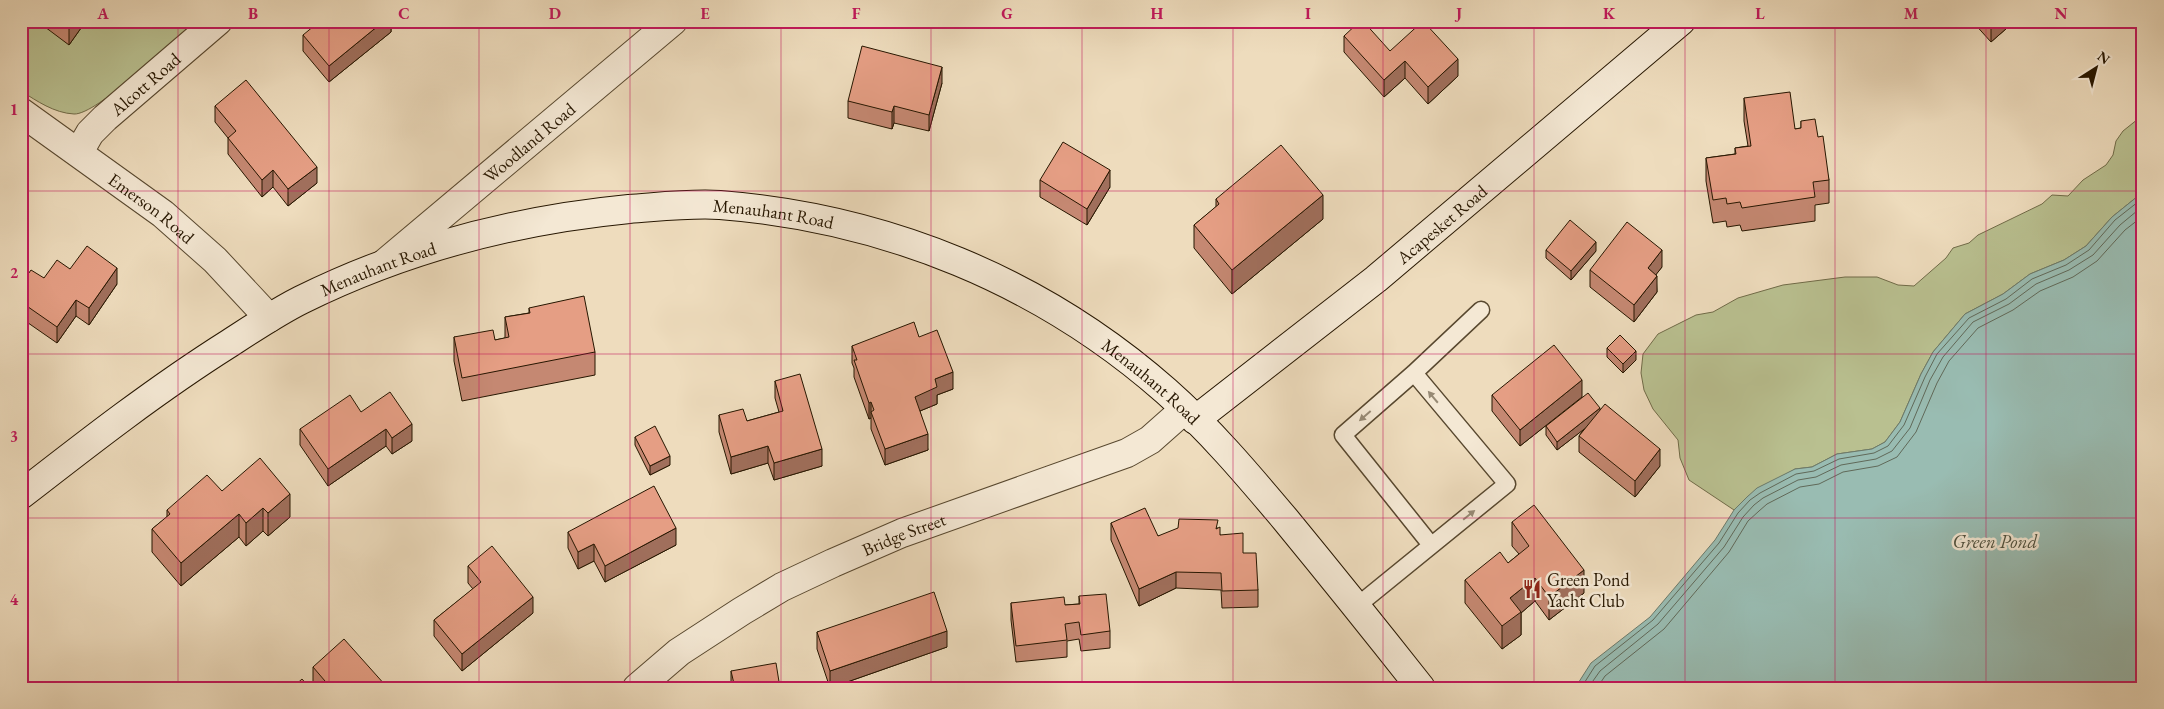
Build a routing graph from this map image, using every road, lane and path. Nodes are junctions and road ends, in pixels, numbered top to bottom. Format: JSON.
{"nodes":[{"id":1,"x":218,"y":21,"type":"edge"},
{"id":2,"x":673,"y":21,"type":"edge"},
{"id":3,"x":1682,"y":21,"type":"edge"},
{"id":4,"x":21,"y":112,"type":"edge"},
{"id":5,"x":79,"y":152,"type":"junction"},
{"id":6,"x":383,"y":264,"type":"junction"},
{"id":7,"x":1481,"y":310,"type":"dead end"},
{"id":8,"x":269,"y":318,"type":"junction"},
{"id":9,"x":1414,"y":373,"type":"junction"},
{"id":10,"x":1190,"y":415,"type":"junction"},
{"id":11,"x":21,"y":495,"type":"edge"},
{"id":12,"x":1431,"y":545,"type":"junction"},
{"id":13,"x":1357,"y":606,"type":"junction"},
{"id":14,"x":637,"y":688,"type":"edge"},
{"id":15,"x":1421,"y":688,"type":"edge"}],
"edges":[{"from":1,"to":5,"type":"main road","name":"Alcott Road"},
{"from":2,"to":6,"type":"main road","name":"Woodland Road"},
{"from":3,"to":10,"type":"main road","name":"Acapesket Road"},
{"from":4,"to":5,"type":"main road","name":"Emerson Road"},
{"from":5,"to":8,"type":"main road","name":"Emerson Road"},
{"from":6,"to":8,"type":"main road","name":"Menauhant Road"},
{"from":6,"to":10,"type":"main road","name":"Menauhant Road"},
{"from":7,"to":9,"type":"lane"},
{"from":8,"to":11,"type":"main road","name":"Menauhant Road"},
{"from":9,"to":12,"type":"lane","one_way":true},
{"from":12,"to":9,"type":"lane","one_way":true},
{"from":10,"to":13,"type":"main road","name":"Menauhant Road"},
{"from":10,"to":14,"type":"main road","name":"Bridge Street"},
{"from":12,"to":13,"type":"lane"},
{"from":13,"to":15,"type":"main road","name":"Menauhant Road"}]}
